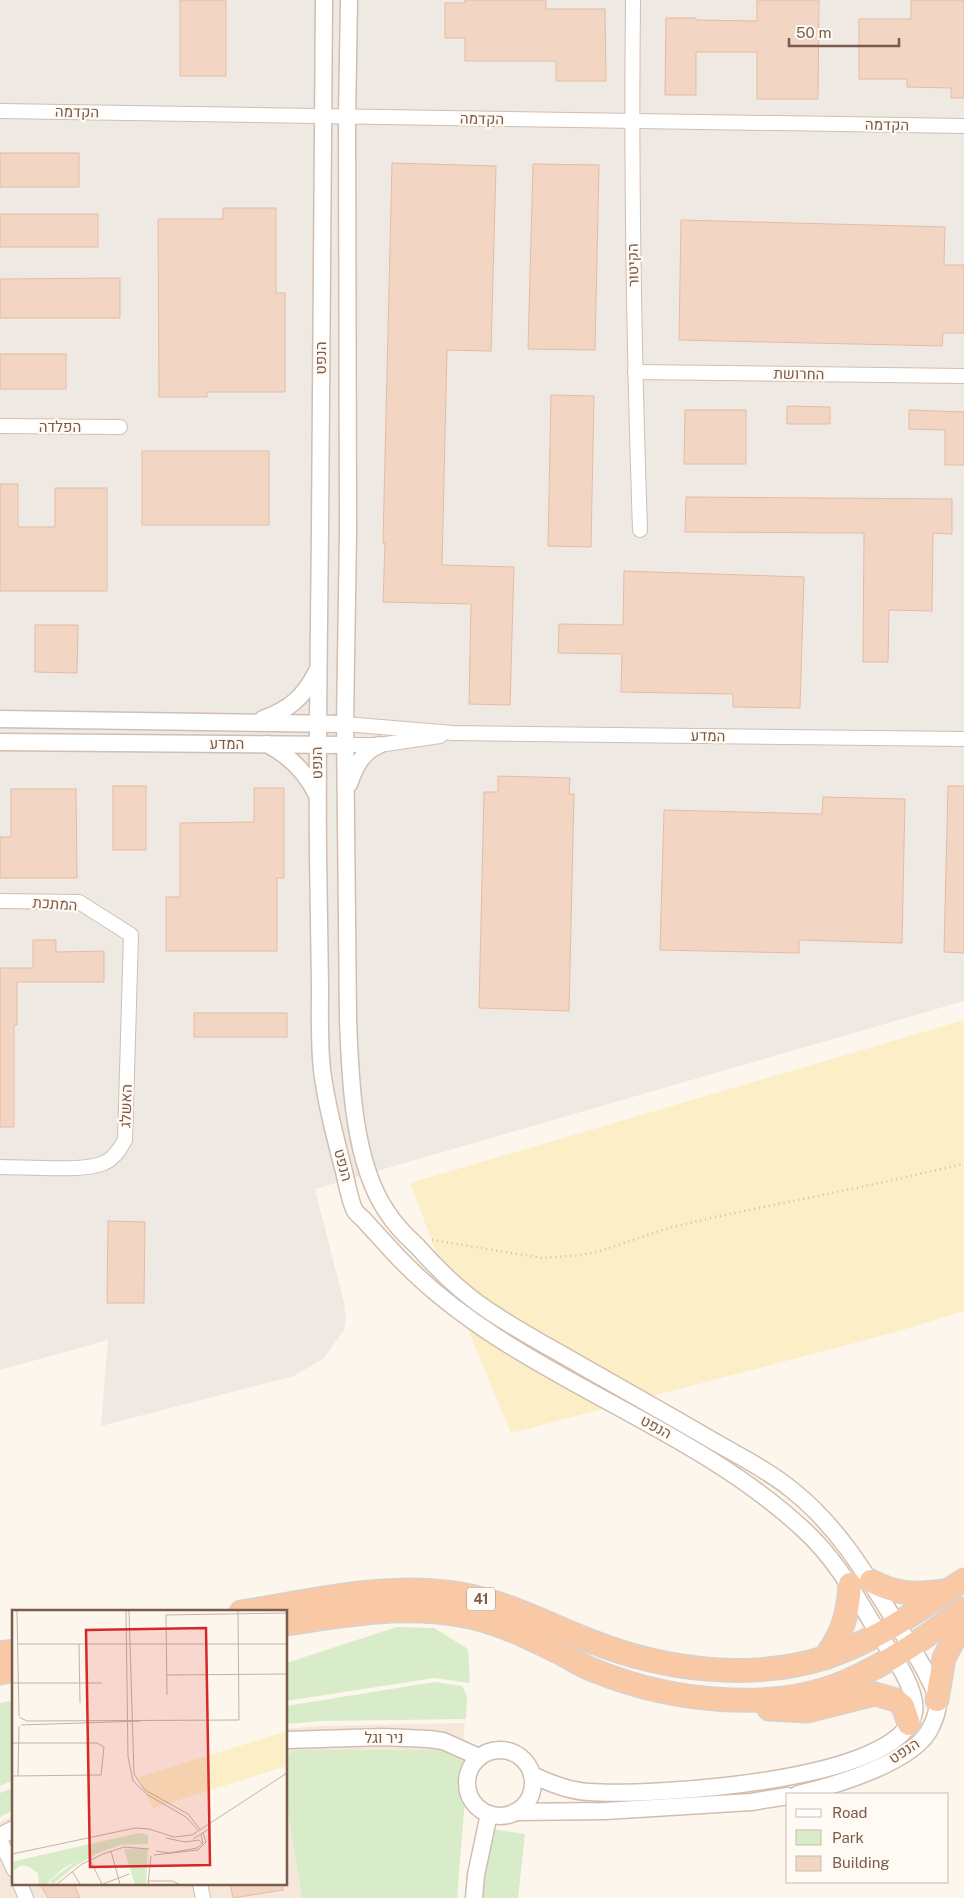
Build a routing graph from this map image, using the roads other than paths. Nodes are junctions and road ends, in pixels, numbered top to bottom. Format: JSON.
{"nodes":[{"id":1,"x":324,"y":0,"type":"edge"},
{"id":2,"x":349,"y":0,"type":"edge"},
{"id":3,"x":633,"y":0,"type":"edge"},
{"id":4,"x":0,"y":111,"type":"edge"},
{"id":5,"x":323,"y":116,"type":"junction"},
{"id":6,"x":347,"y":116,"type":"junction"},
{"id":7,"x":632,"y":121,"type":"junction"},
{"id":8,"x":964,"y":126,"type":"edge"},
{"id":9,"x":635,"y":372,"type":"junction"},
{"id":10,"x":964,"y":376,"type":"edge"},
{"id":11,"x":0,"y":426,"type":"edge"},
{"id":12,"x":120,"y":427,"type":"dead end"},
{"id":13,"x":640,"y":530,"type":"dead end"},
{"id":14,"x":318,"y":669,"type":"junction"},
{"id":15,"x":0,"y":719,"type":"edge"},
{"id":16,"x":256,"y":722,"type":"junction"},
{"id":17,"x":317,"y":723,"type":"junction"},
{"id":18,"x":345,"y":724,"type":"junction"},
{"id":19,"x":453,"y":733,"type":"junction"},
{"id":20,"x":964,"y":739,"type":"edge"},
{"id":21,"x":0,"y":742,"type":"edge"},
{"id":22,"x":267,"y":744,"type":"junction"},
{"id":23,"x":317,"y":745,"type":"junction"},
{"id":24,"x":380,"y":745,"type":"junction"},
{"id":25,"x":345,"y":746,"type":"junction"},
{"id":26,"x":346,"y":793,"type":"junction"},
{"id":27,"x":318,"y":795,"type":"junction"},
{"id":28,"x":0,"y":902,"type":"edge"},
{"id":29,"x":131,"y":935,"type":"joint"},
{"id":30,"x":0,"y":1167,"type":"edge"},
{"id":31,"x":860,"y":1583,"type":"junction"},
{"id":32,"x":956,"y":1585,"type":"edge"},
{"id":33,"x":964,"y":1609,"type":"edge"},
{"id":34,"x":254,"y":1610,"type":"edge"},
{"id":35,"x":964,"y":1620,"type":"edge"},
{"id":36,"x":288,"y":1624,"type":"edge"},
{"id":37,"x":887,"y":1628,"type":"junction"},
{"id":38,"x":903,"y":1652,"type":"junction"},
{"id":39,"x":825,"y":1658,"type":"junction"},
{"id":40,"x":727,"y":1699,"type":"junction"},
{"id":41,"x":937,"y":1700,"type":"junction"},
{"id":42,"x":909,"y":1724,"type":"junction"},
{"id":43,"x":288,"y":1740,"type":"edge"},
{"id":44,"x":479,"y":1758,"type":"junction"},
{"id":45,"x":532,"y":1775,"type":"junction"},
{"id":46,"x":586,"y":1792,"type":"junction"},
{"id":47,"x":802,"y":1793,"type":"edge"},
{"id":48,"x":786,"y":1796,"type":"edge"},
{"id":49,"x":586,"y":1811,"type":"junction"},
{"id":50,"x":515,"y":1812,"type":"junction"},
{"id":51,"x":489,"y":1814,"type":"junction"},
{"id":52,"x":12,"y":1830,"type":"edge"},
{"id":53,"x":0,"y":1838,"type":"edge"},
{"id":54,"x":12,"y":1865,"type":"edge"},
{"id":55,"x":21,"y":1886,"type":"edge"},
{"id":56,"x":26,"y":1898,"type":"edge"},
{"id":57,"x":474,"y":1898,"type":"edge"}],
"edges":[{"from":1,"to":5,"type":"street","name":"הנפט"},
{"from":2,"to":6,"type":"street","name":"הנפט"},
{"from":3,"to":7,"type":"street","name":"הקיטור"},
{"from":4,"to":5,"type":"street","name":"הקדמה"},
{"from":5,"to":6,"type":"street","name":"הקדמה"},
{"from":5,"to":14,"type":"street","name":"הנפט"},
{"from":6,"to":7,"type":"street","name":"הקדמה"},
{"from":6,"to":18,"type":"street","name":"הנפט"},
{"from":7,"to":8,"type":"street","name":"הקדמה"},
{"from":7,"to":9,"type":"street","name":"הקיטור"},
{"from":9,"to":10,"type":"street","name":"החרושת"},
{"from":9,"to":13,"type":"street","name":"הקיטור"},
{"from":11,"to":12,"type":"street","name":"הפלדה"},
{"from":14,"to":16,"type":"street"},
{"from":14,"to":17,"type":"street","name":"הנפט"},
{"from":15,"to":16,"type":"street","name":"המדע"},
{"from":16,"to":17,"type":"street","name":"המדע"},
{"from":17,"to":18,"type":"street","name":"המדע"},
{"from":17,"to":23,"type":"street","name":"הנפט"},
{"from":18,"to":19,"type":"street","name":"המדע"},
{"from":18,"to":25,"type":"street","name":"הנפט"},
{"from":19,"to":20,"type":"street","name":"המדע"},
{"from":19,"to":24,"type":"street","name":"המדע"},
{"from":21,"to":22,"type":"street","name":"המדע"},
{"from":22,"to":23,"type":"street","name":"המדע"},
{"from":22,"to":27,"type":"street"},
{"from":23,"to":25,"type":"street","name":"המדע"},
{"from":23,"to":27,"type":"street","name":"הנפט"},
{"from":24,"to":25,"type":"street","name":"המדע"},
{"from":24,"to":26,"type":"street"},
{"from":25,"to":26,"type":"street","name":"הנפט"},
{"from":26,"to":31,"type":"street","name":"הנפט"},
{"from":27,"to":31,"type":"street","name":"הנפט"},
{"from":28,"to":29,"type":"street","name":"המתכת"},
{"from":29,"to":30,"type":"street","name":"האשלג"},
{"from":31,"to":32,"type":"highway"},
{"from":31,"to":37,"type":"street","name":"הנפט"},
{"from":31,"to":39,"type":"highway"},
{"from":32,"to":37,"type":"highway","number":"41"},
{"from":33,"to":38,"type":"highway","number":"41"},
{"from":34,"to":39,"type":"highway","number":"41"},
{"from":35,"to":41,"type":"highway"},
{"from":36,"to":40,"type":"highway","number":"41"},
{"from":37,"to":38,"type":"street","name":"הנפט"},
{"from":37,"to":39,"type":"highway","number":"41"},
{"from":38,"to":40,"type":"highway","number":"41"},
{"from":38,"to":41,"type":"street","name":"הנפט"},
{"from":38,"to":42,"type":"street","name":"הנפט"},
{"from":40,"to":42,"type":"highway"},
{"from":41,"to":47,"type":"street","name":"הנפט"},
{"from":42,"to":46,"type":"street","name":"הנפט"},
{"from":43,"to":44,"type":"street","name":"ניר וגל"},
{"from":44,"to":45,"type":"street"},
{"from":44,"to":51,"type":"street"},
{"from":45,"to":46,"type":"street","name":"הנפט"},
{"from":45,"to":50,"type":"street"},
{"from":46,"to":49,"type":"street"},
{"from":48,"to":49,"type":"street"},
{"from":49,"to":50,"type":"street"},
{"from":50,"to":51,"type":"street"},
{"from":51,"to":57,"type":"street"},
{"from":52,"to":53,"type":"street"},
{"from":53,"to":54,"type":"street"},
{"from":55,"to":56,"type":"street"}]}
